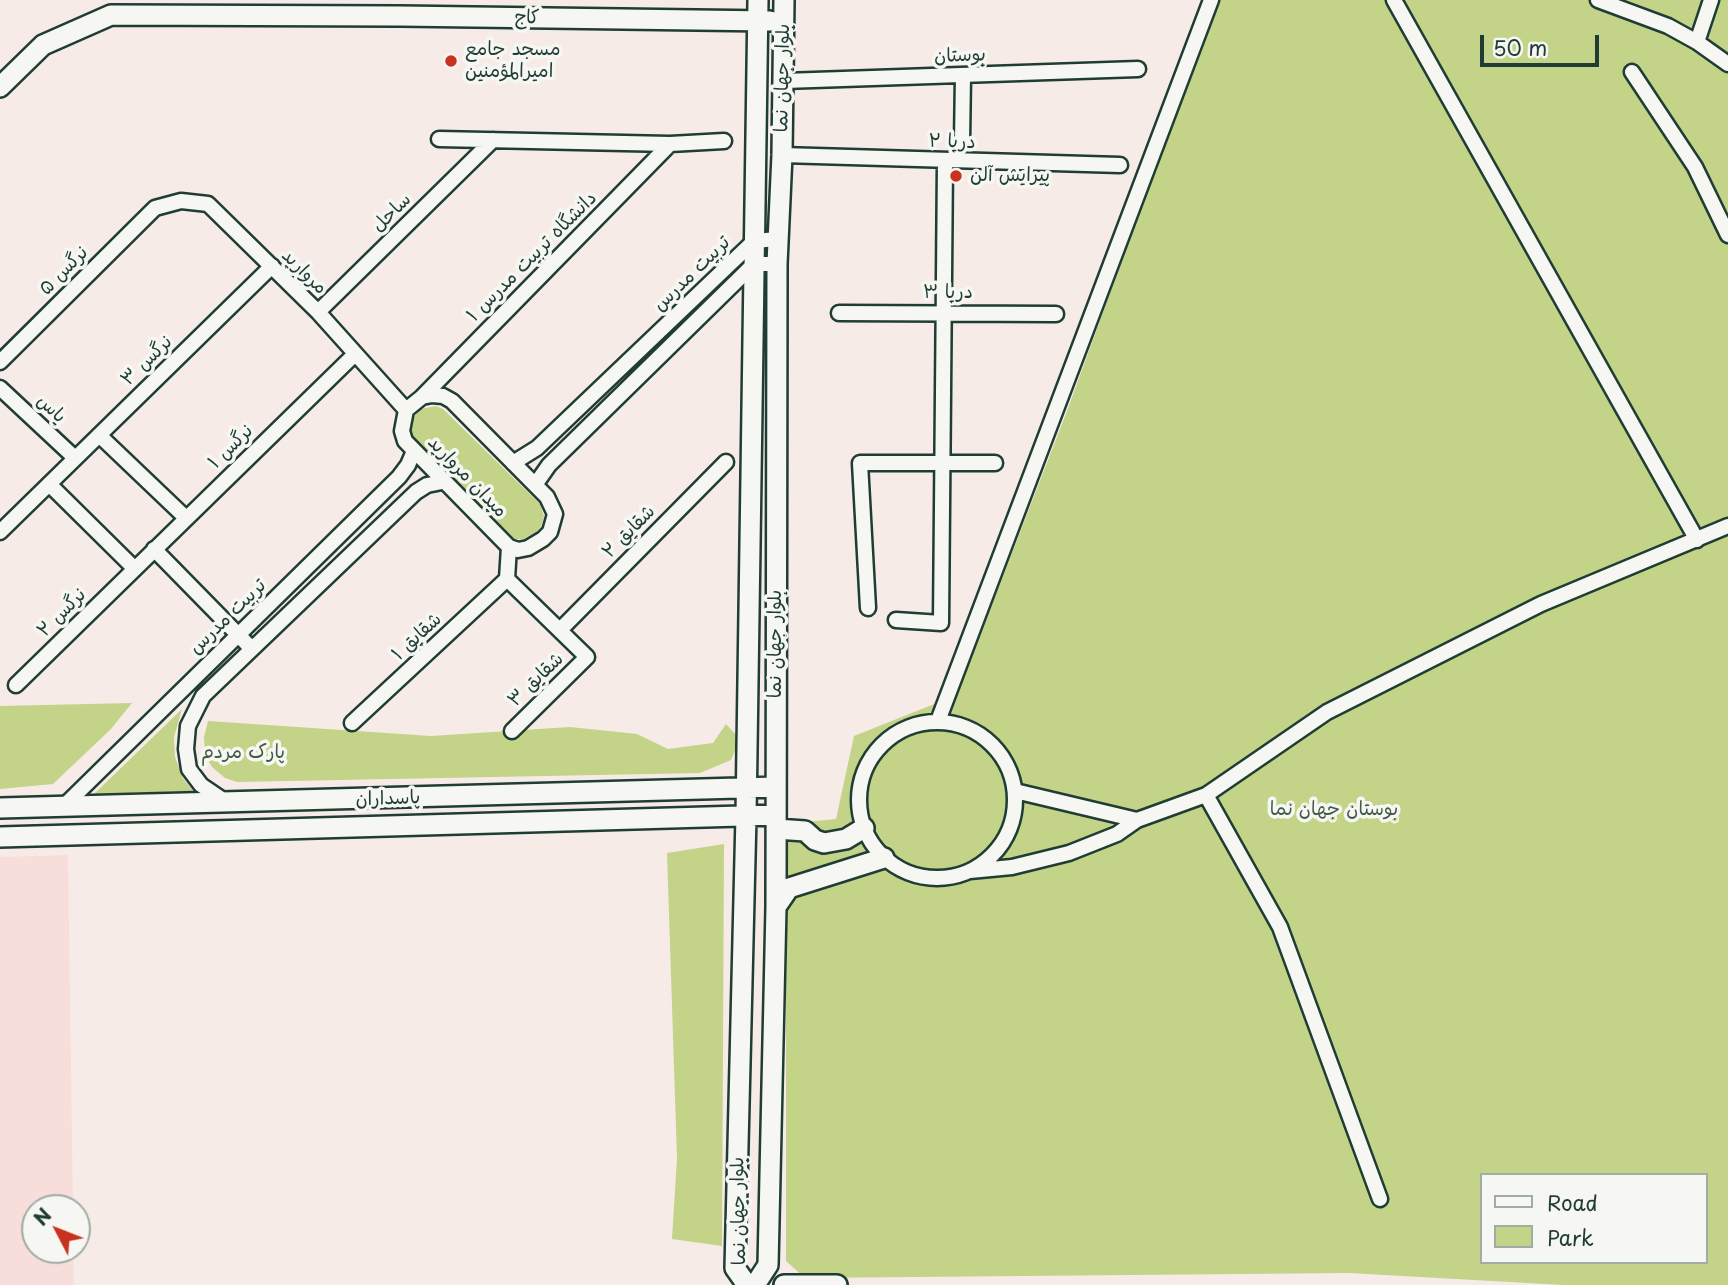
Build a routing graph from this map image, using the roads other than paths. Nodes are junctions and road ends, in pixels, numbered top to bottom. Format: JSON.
{"nodes":[{"id":1,"x":758,"y":0,"type":"edge"},
{"id":2,"x":784,"y":0,"type":"edge"},
{"id":3,"x":1211,"y":0,"type":"edge"},
{"id":4,"x":1394,"y":0,"type":"edge"},
{"id":5,"x":1598,"y":0,"type":"edge"},
{"id":6,"x":1711,"y":0,"type":"edge"},
{"id":7,"x":205,"y":8,"type":"edge"},
{"id":8,"x":758,"y":21,"type":"junction"},
{"id":9,"x":784,"y":21,"type":"junction"},
{"id":10,"x":1697,"y":42,"type":"junction"},
{"id":11,"x":1728,"y":64,"type":"edge"},
{"id":12,"x":1138,"y":69,"type":"dead end"},
{"id":13,"x":1632,"y":72,"type":"dead end"},
{"id":14,"x":963,"y":75,"type":"junction"},
{"id":15,"x":784,"y":80,"type":"junction"},
{"id":16,"x":0,"y":87,"type":"edge"},
{"id":17,"x":439,"y":139,"type":"dead end"},
{"id":18,"x":493,"y":140,"type":"junction"},
{"id":19,"x":724,"y":141,"type":"dead end"},
{"id":20,"x":962,"y":142,"type":"dead end"},
{"id":21,"x":670,"y":145,"type":"junction"},
{"id":22,"x":782,"y":155,"type":"junction"},
{"id":23,"x":945,"y":161,"type":"junction"},
{"id":24,"x":1120,"y":165,"type":"dead end"},
{"id":25,"x":155,"y":208,"type":"joint"},
{"id":26,"x":1728,"y":235,"type":"edge"},
{"id":27,"x":778,"y":239,"type":"junction"},
{"id":28,"x":754,"y":241,"type":"junction"},
{"id":29,"x":754,"y":264,"type":"junction"},
{"id":30,"x":777,"y":264,"type":"junction"},
{"id":31,"x":272,"y":266,"type":"junction"},
{"id":32,"x":944,"y":312,"type":"junction"},
{"id":33,"x":318,"y":313,"type":"junction"},
{"id":34,"x":839,"y":313,"type":"dead end"},
{"id":35,"x":1056,"y":314,"type":"dead end"},
{"id":36,"x":354,"y":355,"type":"junction"},
{"id":37,"x":0,"y":362,"type":"edge"},
{"id":38,"x":0,"y":388,"type":"edge"},
{"id":39,"x":422,"y":397,"type":"junction"},
{"id":40,"x":406,"y":410,"type":"junction"},
{"id":41,"x":99,"y":435,"type":"junction"},
{"id":42,"x":414,"y":451,"type":"junction"},
{"id":43,"x":75,"y":458,"type":"junction"},
{"id":44,"x":726,"y":462,"type":"dead end"},
{"id":45,"x":513,"y":463,"type":"junction"},
{"id":46,"x":943,"y":463,"type":"junction"},
{"id":47,"x":995,"y":463,"type":"dead end"},
{"id":48,"x":442,"y":482,"type":"junction"},
{"id":49,"x":49,"y":484,"type":"junction"},
{"id":50,"x":535,"y":485,"type":"junction"},
{"id":51,"x":186,"y":518,"type":"junction"},
{"id":52,"x":1728,"y":526,"type":"edge"},
{"id":53,"x":0,"y":532,"type":"edge"},
{"id":54,"x":1697,"y":540,"type":"junction"},
{"id":55,"x":509,"y":547,"type":"junction"},
{"id":56,"x":154,"y":549,"type":"junction"},
{"id":57,"x":134,"y":568,"type":"junction"},
{"id":58,"x":507,"y":579,"type":"junction"},
{"id":59,"x":868,"y":608,"type":"dead end"},
{"id":60,"x":896,"y":620,"type":"dead end"},
{"id":61,"x":560,"y":630,"type":"junction"},
{"id":62,"x":238,"y":634,"type":"junction"},
{"id":63,"x":252,"y":649,"type":"junction"},
{"id":64,"x":16,"y":685,"type":"dead end"},
{"id":65,"x":938,"y":721,"type":"junction"},
{"id":66,"x":352,"y":723,"type":"dead end"},
{"id":67,"x":512,"y":731,"type":"dead end"},
{"id":68,"x":776,"y":787,"type":"junction"},
{"id":69,"x":746,"y":788,"type":"junction"},
{"id":70,"x":1015,"y":791,"type":"junction"},
{"id":71,"x":1206,"y":795,"type":"junction"},
{"id":72,"x":354,"y":800,"type":"junction"},
{"id":73,"x":226,"y":802,"type":"junction"},
{"id":74,"x":64,"y":806,"type":"junction"},
{"id":75,"x":0,"y":808,"type":"edge"},
{"id":76,"x":746,"y":816,"type":"junction"},
{"id":77,"x":1137,"y":820,"type":"junction"},
{"id":78,"x":776,"y":822,"type":"junction"},
{"id":79,"x":352,"y":827,"type":"junction"},
{"id":80,"x":864,"y":828,"type":"junction"},
{"id":81,"x":0,"y":837,"type":"edge"},
{"id":82,"x":884,"y":858,"type":"junction"},
{"id":83,"x":970,"y":871,"type":"junction"},
{"id":84,"x":776,"y":907,"type":"junction"},
{"id":85,"x":1380,"y":1199,"type":"dead end"},
{"id":86,"x":747,"y":1285,"type":"edge"},
{"id":87,"x":755,"y":1285,"type":"edge"},
{"id":88,"x":784,"y":1285,"type":"edge"},
{"id":89,"x":837,"y":1285,"type":"edge"}],
"edges":[{"from":1,"to":8,"type":"street","name":"بلوار جهان نما"},
{"from":2,"to":9,"type":"street","name":"بلوار جهان نما"},
{"from":3,"to":65,"type":"street"},
{"from":4,"to":54,"type":"street"},
{"from":5,"to":10,"type":"street"},
{"from":6,"to":10,"type":"street"},
{"from":7,"to":8,"type":"street","name":"کاج"},
{"from":7,"to":16,"type":"street","name":"کاج"},
{"from":8,"to":9,"type":"street","name":"کاج"},
{"from":8,"to":28,"type":"street","name":"بلوار جهان نما"},
{"from":9,"to":15,"type":"street","name":"بلوار جهان نما"},
{"from":10,"to":11,"type":"street"},
{"from":12,"to":14,"type":"street","name":"بوستان"},
{"from":13,"to":26,"type":"street"},
{"from":14,"to":15,"type":"street","name":"بوستان"},
{"from":14,"to":20,"type":"street"},
{"from":15,"to":22,"type":"street","name":"بلوار جهان نما"},
{"from":17,"to":18,"type":"street"},
{"from":18,"to":21,"type":"street"},
{"from":18,"to":33,"type":"street","name":"ساحل"},
{"from":19,"to":21,"type":"street"},
{"from":21,"to":39,"type":"street","name":"۱ دانشگاه تربیت مدرس"},
{"from":22,"to":23,"type":"street","name":"دریا ۲"},
{"from":22,"to":27,"type":"street","name":"بلوار جهان نما"},
{"from":23,"to":24,"type":"street","name":"دریا ۲"},
{"from":23,"to":32,"type":"street"},
{"from":25,"to":31,"type":"street","name":"مروارید"},
{"from":25,"to":37,"type":"street","name":"۵ نرگس"},
{"from":27,"to":28,"type":"street","name":"تربیت مدرس"},
{"from":27,"to":30,"type":"street","name":"بلوار جهان نما"},
{"from":28,"to":29,"type":"street","name":"بلوار جهان نما"},
{"from":28,"to":45,"type":"street","name":"تربیت مدرس"},
{"from":29,"to":30,"type":"street"},
{"from":29,"to":50,"type":"street","name":"تربیت مدرس"},
{"from":29,"to":69,"type":"street","name":"بلوار جهان نما"},
{"from":30,"to":68,"type":"street","name":"بلوار جهان نما"},
{"from":31,"to":33,"type":"street","name":"مروارید"},
{"from":31,"to":41,"type":"street","name":"نرگس ۳"},
{"from":32,"to":34,"type":"street","name":"دریا ۳"},
{"from":32,"to":35,"type":"street","name":"دریا ۳"},
{"from":32,"to":46,"type":"street"},
{"from":33,"to":36,"type":"street","name":"مروارید"},
{"from":36,"to":40,"type":"street","name":"مروارید"},
{"from":36,"to":51,"type":"street","name":"نرگس ۱"},
{"from":38,"to":43,"type":"street","name":"یاس"},
{"from":39,"to":40,"type":"street"},
{"from":39,"to":45,"type":"street","name":"میدان مروارید"},
{"from":40,"to":42,"type":"street","name":"میدان مروارید"},
{"from":41,"to":43,"type":"street","name":"نرگس ۳"},
{"from":41,"to":51,"type":"street"},
{"from":42,"to":48,"type":"street","name":"میدان مروارید"},
{"from":42,"to":62,"type":"street","name":"تربیت مدرس"},
{"from":43,"to":49,"type":"street","name":"نرگس ۳"},
{"from":44,"to":61,"type":"street","name":"شقایق ۲"},
{"from":45,"to":50,"type":"street","name":"میدان مروارید"},
{"from":46,"to":47,"type":"street"},
{"from":46,"to":59,"type":"street"},
{"from":46,"to":60,"type":"street"},
{"from":48,"to":55,"type":"street","name":"میدان مروارید"},
{"from":48,"to":63,"type":"street","name":"تربیت مدرس"},
{"from":49,"to":53,"type":"street","name":"نرگس ۳"},
{"from":49,"to":57,"type":"street"},
{"from":50,"to":55,"type":"street","name":"میدان مروارید"},
{"from":51,"to":56,"type":"street","name":"نرگس ۱"},
{"from":52,"to":54,"type":"street"},
{"from":54,"to":71,"type":"street"},
{"from":55,"to":58,"type":"street"},
{"from":56,"to":57,"type":"street","name":"نرگس ۱"},
{"from":56,"to":62,"type":"street"},
{"from":57,"to":64,"type":"street","name":"نرگس ۲"},
{"from":58,"to":61,"type":"street"},
{"from":58,"to":66,"type":"street","name":"شقایق ۱"},
{"from":61,"to":67,"type":"street","name":"شقایق ۳"},
{"from":62,"to":63,"type":"street"},
{"from":62,"to":74,"type":"street","name":"تربیت مدرس"},
{"from":63,"to":73,"type":"street","name":"تربیت مدرس"},
{"from":65,"to":70,"type":"street"},
{"from":65,"to":80,"type":"street"},
{"from":68,"to":69,"type":"street","name":"پاسداران"},
{"from":68,"to":78,"type":"street","name":"بلوار جهان نما"},
{"from":69,"to":72,"type":"street","name":"پاسداران"},
{"from":69,"to":76,"type":"street","name":"بلوار جهان نما"},
{"from":70,"to":77,"type":"street"},
{"from":70,"to":83,"type":"street"},
{"from":71,"to":77,"type":"street"},
{"from":71,"to":85,"type":"street"},
{"from":72,"to":73,"type":"street","name":"پاسداران"},
{"from":72,"to":79,"type":"street"},
{"from":73,"to":74,"type":"street","name":"پاسداران"},
{"from":74,"to":75,"type":"street","name":"پاسداران"},
{"from":76,"to":78,"type":"street","name":"پاسداران"},
{"from":76,"to":79,"type":"street","name":"پاسداران"},
{"from":76,"to":86,"type":"street","name":"بلوار جهان نما"},
{"from":77,"to":83,"type":"street"},
{"from":78,"to":80,"type":"street","name":"پاسداران"},
{"from":78,"to":84,"type":"street","name":"بلوار جهان نما"},
{"from":79,"to":81,"type":"street","name":"پاسداران"},
{"from":80,"to":82,"type":"street"},
{"from":82,"to":83,"type":"street"},
{"from":82,"to":84,"type":"street"},
{"from":84,"to":87,"type":"street","name":"بلوار جهان نما"},
{"from":88,"to":89,"type":"street"}]}
